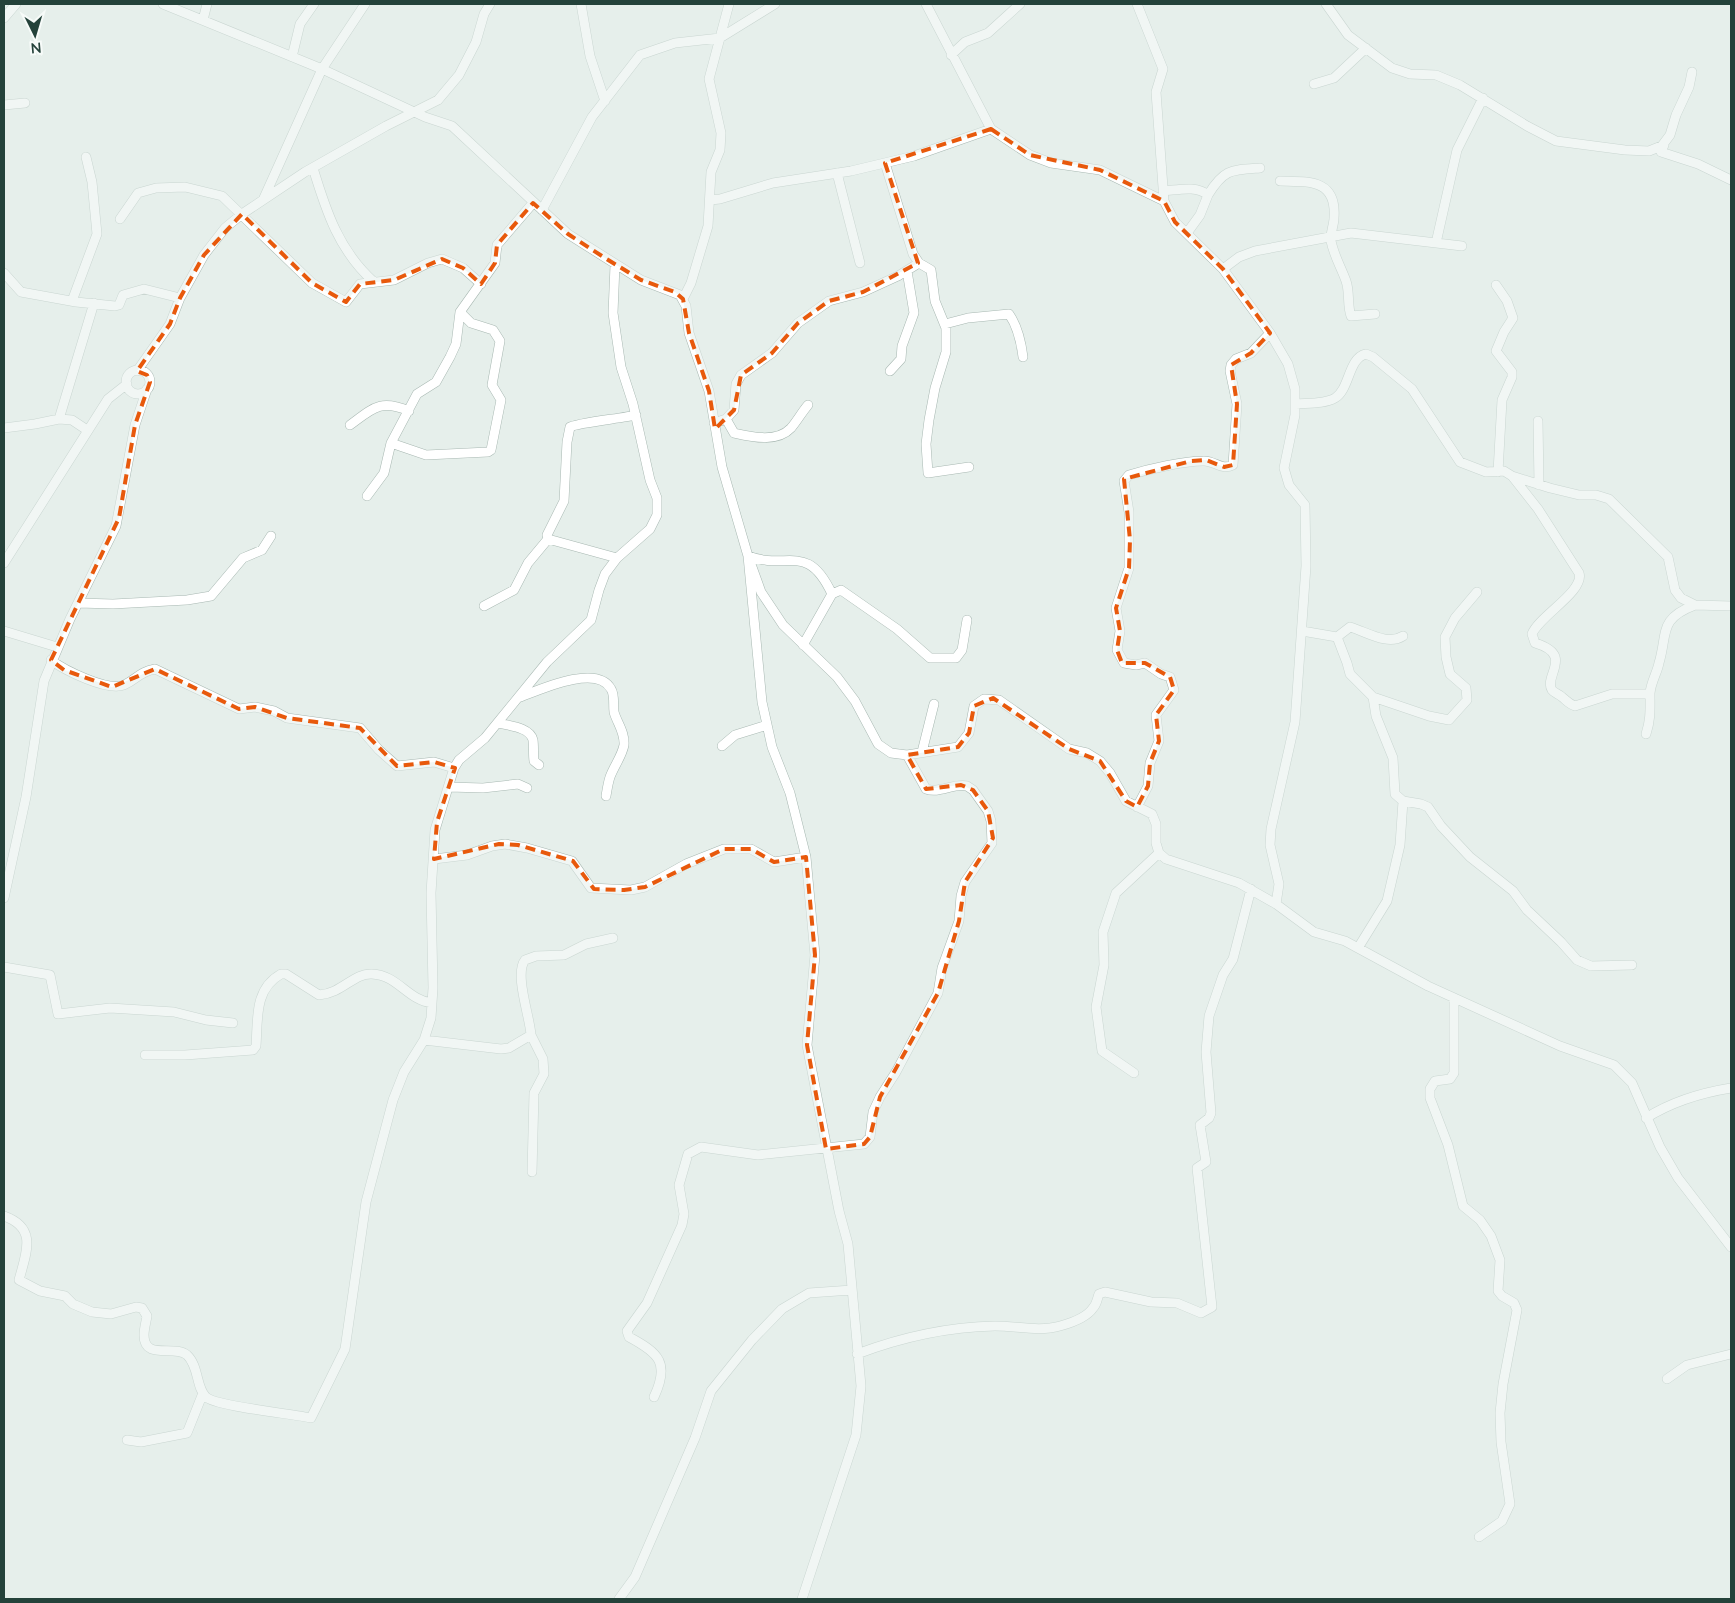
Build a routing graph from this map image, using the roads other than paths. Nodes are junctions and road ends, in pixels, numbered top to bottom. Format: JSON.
{"nodes":[{"id":1,"x":16,"y":4,"type":"edge"},
{"id":2,"x":164,"y":4,"type":"edge"},
{"id":3,"x":207,"y":4,"type":"edge"},
{"id":4,"x":314,"y":4,"type":"edge"},
{"id":5,"x":365,"y":4,"type":"edge"},
{"id":6,"x":490,"y":4,"type":"edge"},
{"id":7,"x":581,"y":4,"type":"edge"},
{"id":8,"x":729,"y":4,"type":"edge"},
{"id":9,"x":775,"y":4,"type":"edge"},
{"id":10,"x":926,"y":4,"type":"edge"},
{"id":11,"x":1020,"y":4,"type":"edge"},
{"id":12,"x":1137,"y":4,"type":"edge"},
{"id":13,"x":1326,"y":4,"type":"edge"},
{"id":14,"x":4,"y":18,"type":"edge"},
{"id":15,"x":203,"y":20,"type":"junction"},
{"id":16,"x":720,"y":38,"type":"junction"},
{"id":17,"x":1366,"y":48,"type":"junction"},
{"id":18,"x":950,"y":55,"type":"junction"},
{"id":19,"x":292,"y":56,"type":"junction"},
{"id":20,"x":322,"y":69,"type":"junction"},
{"id":21,"x":1692,"y":72,"type":"dead end"},
{"id":22,"x":1314,"y":84,"type":"dead end"},
{"id":23,"x":1483,"y":98,"type":"junction"},
{"id":24,"x":604,"y":101,"type":"junction"},
{"id":25,"x":25,"y":103,"type":"dead end"},
{"id":26,"x":4,"y":105,"type":"edge"},
{"id":27,"x":416,"y":113,"type":"junction"},
{"id":28,"x":991,"y":129,"type":"junction"},
{"id":29,"x":1664,"y":145,"type":"junction"},
{"id":30,"x":1654,"y":152,"type":"dead end"},
{"id":31,"x":86,"y":157,"type":"dead end"},
{"id":32,"x":885,"y":163,"type":"junction"},
{"id":33,"x":313,"y":168,"type":"junction"},
{"id":34,"x":1260,"y":168,"type":"dead end"},
{"id":35,"x":837,"y":173,"type":"junction"},
{"id":36,"x":1731,"y":180,"type":"edge"},
{"id":37,"x":1280,"y":181,"type":"dead end"},
{"id":38,"x":1163,"y":191,"type":"junction"},
{"id":39,"x":1208,"y":195,"type":"junction"},
{"id":40,"x":263,"y":200,"type":"junction"},
{"id":41,"x":710,"y":200,"type":"junction"},
{"id":42,"x":1164,"y":201,"type":"junction"},
{"id":43,"x":533,"y":203,"type":"junction"},
{"id":44,"x":542,"y":210,"type":"junction"},
{"id":45,"x":242,"y":214,"type":"junction"},
{"id":46,"x":120,"y":219,"type":"dead end"},
{"id":47,"x":1187,"y":233,"type":"junction"},
{"id":48,"x":1331,"y":238,"type":"junction"},
{"id":49,"x":1436,"y":243,"type":"junction"},
{"id":50,"x":1462,"y":246,"type":"dead end"},
{"id":51,"x":860,"y":263,"type":"dead end"},
{"id":52,"x":919,"y":263,"type":"junction"},
{"id":53,"x":615,"y":265,"type":"junction"},
{"id":54,"x":1223,"y":269,"type":"junction"},
{"id":55,"x":907,"y":271,"type":"junction"},
{"id":56,"x":4,"y":273,"type":"edge"},
{"id":57,"x":374,"y":282,"type":"junction"},
{"id":58,"x":481,"y":284,"type":"junction"},
{"id":59,"x":1496,"y":285,"type":"dead end"},
{"id":60,"x":180,"y":298,"type":"junction"},
{"id":61,"x":683,"y":299,"type":"junction"},
{"id":62,"x":72,"y":302,"type":"junction"},
{"id":63,"x":94,"y":303,"type":"junction"},
{"id":64,"x":460,"y":312,"type":"junction"},
{"id":65,"x":1376,"y":314,"type":"dead end"},
{"id":66,"x":945,"y":324,"type":"junction"},
{"id":67,"x":1270,"y":333,"type":"junction"},
{"id":68,"x":1023,"y":357,"type":"dead end"},
{"id":69,"x":137,"y":371,"type":"junction"},
{"id":70,"x":890,"y":372,"type":"dead end"},
{"id":71,"x":126,"y":384,"type":"junction"},
{"id":72,"x":147,"y":390,"type":"junction"},
{"id":73,"x":1296,"y":404,"type":"junction"},
{"id":74,"x":808,"y":405,"type":"dead end"},
{"id":75,"x":409,"y":411,"type":"junction"},
{"id":76,"x":636,"y":415,"type":"junction"},
{"id":77,"x":59,"y":419,"type":"junction"},
{"id":78,"x":726,"y":419,"type":"junction"},
{"id":79,"x":1538,"y":421,"type":"dead end"},
{"id":80,"x":714,"y":423,"type":"junction"},
{"id":81,"x":350,"y":425,"type":"dead end"},
{"id":82,"x":4,"y":428,"type":"edge"},
{"id":83,"x":87,"y":430,"type":"junction"},
{"id":84,"x":391,"y":443,"type":"junction"},
{"id":85,"x":969,"y":467,"type":"dead end"},
{"id":86,"x":1498,"y":472,"type":"junction"},
{"id":87,"x":1512,"y":476,"type":"junction"},
{"id":88,"x":1539,"y":485,"type":"junction"},
{"id":89,"x":367,"y":496,"type":"dead end"},
{"id":90,"x":271,"y":536,"type":"dead end"},
{"id":91,"x":548,"y":539,"type":"junction"},
{"id":92,"x":748,"y":556,"type":"junction"},
{"id":93,"x":617,"y":558,"type":"junction"},
{"id":94,"x":4,"y":563,"type":"edge"},
{"id":95,"x":1477,"y":592,"type":"dead end"},
{"id":96,"x":832,"y":594,"type":"junction"},
{"id":97,"x":78,"y":602,"type":"junction"},
{"id":98,"x":1694,"y":605,"type":"junction"},
{"id":99,"x":484,"y":606,"type":"dead end"},
{"id":100,"x":1731,"y":606,"type":"edge"},
{"id":101,"x":967,"y":620,"type":"dead end"},
{"id":102,"x":4,"y":631,"type":"edge"},
{"id":103,"x":1302,"y":631,"type":"junction"},
{"id":104,"x":1403,"y":636,"type":"dead end"},
{"id":105,"x":1337,"y":638,"type":"junction"},
{"id":106,"x":803,"y":645,"type":"junction"},
{"id":107,"x":57,"y":647,"type":"junction"},
{"id":108,"x":51,"y":660,"type":"junction"},
{"id":109,"x":1650,"y":694,"type":"junction"},
{"id":110,"x":1373,"y":697,"type":"junction"},
{"id":111,"x":518,"y":698,"type":"junction"},
{"id":112,"x":934,"y":704,"type":"dead end"},
{"id":113,"x":498,"y":723,"type":"junction"},
{"id":114,"x":767,"y":725,"type":"junction"},
{"id":115,"x":1646,"y":734,"type":"dead end"},
{"id":116,"x":722,"y":746,"type":"dead end"},
{"id":117,"x":922,"y":752,"type":"junction"},
{"id":118,"x":908,"y":756,"type":"junction"},
{"id":119,"x":540,"y":765,"type":"dead end"},
{"id":120,"x":454,"y":768,"type":"junction"},
{"id":121,"x":449,"y":787,"type":"junction"},
{"id":122,"x":527,"y":788,"type":"dead end"},
{"id":123,"x":606,"y":796,"type":"dead end"},
{"id":124,"x":1404,"y":801,"type":"junction"},
{"id":125,"x":1137,"y":807,"type":"junction"},
{"id":126,"x":1159,"y":853,"type":"junction"},
{"id":127,"x":806,"y":857,"type":"junction"},
{"id":128,"x":434,"y":859,"type":"junction"},
{"id":129,"x":1250,"y":889,"type":"junction"},
{"id":130,"x":4,"y":898,"type":"edge"},
{"id":131,"x":1276,"y":904,"type":"junction"},
{"id":132,"x":613,"y":938,"type":"dead end"},
{"id":133,"x":1358,"y":948,"type":"junction"},
{"id":134,"x":1632,"y":965,"type":"dead end"},
{"id":135,"x":4,"y":967,"type":"edge"},
{"id":136,"x":1454,"y":998,"type":"junction"},
{"id":137,"x":432,"y":1003,"type":"junction"},
{"id":138,"x":233,"y":1023,"type":"dead end"},
{"id":139,"x":532,"y":1035,"type":"junction"},
{"id":140,"x":424,"y":1040,"type":"junction"},
{"id":141,"x":145,"y":1055,"type":"dead end"},
{"id":142,"x":1134,"y":1073,"type":"dead end"},
{"id":143,"x":1731,"y":1088,"type":"edge"},
{"id":144,"x":1646,"y":1118,"type":"junction"},
{"id":145,"x":826,"y":1149,"type":"junction"},
{"id":146,"x":532,"y":1172,"type":"dead end"},
{"id":147,"x":4,"y":1216,"type":"edge"},
{"id":148,"x":1731,"y":1247,"type":"edge"},
{"id":149,"x":852,"y":1290,"type":"junction"},
{"id":150,"x":857,"y":1354,"type":"junction"},
{"id":151,"x":1731,"y":1354,"type":"edge"},
{"id":152,"x":1667,"y":1380,"type":"dead end"},
{"id":153,"x":203,"y":1393,"type":"junction"},
{"id":154,"x":654,"y":1397,"type":"dead end"},
{"id":155,"x":127,"y":1440,"type":"dead end"},
{"id":156,"x":1479,"y":1537,"type":"dead end"},
{"id":157,"x":619,"y":1599,"type":"edge"},
{"id":158,"x":802,"y":1599,"type":"edge"}],
"edges":[{"from":1,"to":14,"type":"street"},
{"from":2,"to":15,"type":"street"},
{"from":3,"to":15,"type":"street"},
{"from":4,"to":19,"type":"street"},
{"from":5,"to":20,"type":"street"},
{"from":6,"to":27,"type":"street"},
{"from":7,"to":24,"type":"street"},
{"from":8,"to":16,"type":"street"},
{"from":9,"to":16,"type":"street"},
{"from":10,"to":18,"type":"street"},
{"from":11,"to":18,"type":"street"},
{"from":12,"to":38,"type":"street"},
{"from":13,"to":17,"type":"street"},
{"from":15,"to":19,"type":"street"},
{"from":16,"to":24,"type":"street"},
{"from":16,"to":41,"type":"street"},
{"from":17,"to":22,"type":"street"},
{"from":17,"to":23,"type":"street"},
{"from":18,"to":28,"type":"street"},
{"from":19,"to":20,"type":"street"},
{"from":20,"to":27,"type":"street"},
{"from":20,"to":40,"type":"street"},
{"from":21,"to":29,"type":"street"},
{"from":23,"to":29,"type":"street"},
{"from":23,"to":49,"type":"street"},
{"from":24,"to":44,"type":"street"},
{"from":25,"to":26,"type":"street"},
{"from":27,"to":33,"type":"street"},
{"from":27,"to":43,"type":"street"},
{"from":28,"to":32,"type":"street"},
{"from":28,"to":42,"type":"street"},
{"from":29,"to":30,"type":"street"},
{"from":29,"to":36,"type":"street"},
{"from":31,"to":62,"type":"street"},
{"from":32,"to":35,"type":"street"},
{"from":32,"to":52,"type":"street"},
{"from":33,"to":40,"type":"street"},
{"from":33,"to":57,"type":"street"},
{"from":34,"to":39,"type":"street"},
{"from":35,"to":41,"type":"street"},
{"from":35,"to":51,"type":"street"},
{"from":37,"to":48,"type":"street"},
{"from":38,"to":39,"type":"street"},
{"from":38,"to":42,"type":"street"},
{"from":39,"to":47,"type":"street"},
{"from":40,"to":45,"type":"street"},
{"from":41,"to":61,"type":"street"},
{"from":42,"to":47,"type":"street"},
{"from":43,"to":44,"type":"street"},
{"from":43,"to":58,"type":"street"},
{"from":44,"to":53,"type":"street"},
{"from":45,"to":46,"type":"street"},
{"from":45,"to":57,"type":"street"},
{"from":45,"to":60,"type":"street"},
{"from":47,"to":54,"type":"street"},
{"from":48,"to":49,"type":"street"},
{"from":48,"to":54,"type":"street"},
{"from":48,"to":65,"type":"street"},
{"from":49,"to":50,"type":"street"},
{"from":52,"to":55,"type":"street"},
{"from":52,"to":66,"type":"street"},
{"from":53,"to":61,"type":"street"},
{"from":53,"to":76,"type":"street"},
{"from":54,"to":67,"type":"street"},
{"from":55,"to":70,"type":"street"},
{"from":55,"to":78,"type":"street"},
{"from":56,"to":62,"type":"street"},
{"from":57,"to":58,"type":"street"},
{"from":58,"to":64,"type":"street"},
{"from":59,"to":86,"type":"street"},
{"from":60,"to":63,"type":"street"},
{"from":60,"to":69,"type":"street"},
{"from":61,"to":80,"type":"street"},
{"from":62,"to":63,"type":"street"},
{"from":63,"to":77,"type":"street"},
{"from":64,"to":75,"type":"street"},
{"from":64,"to":84,"type":"street"},
{"from":66,"to":68,"type":"street"},
{"from":66,"to":85,"type":"street"},
{"from":67,"to":73,"type":"street"},
{"from":67,"to":125,"type":"street"},
{"from":69,"to":71,"type":"street"},
{"from":69,"to":72,"type":"street"},
{"from":71,"to":72,"type":"street"},
{"from":71,"to":83,"type":"street"},
{"from":72,"to":97,"type":"street"},
{"from":73,"to":86,"type":"street"},
{"from":73,"to":103,"type":"street"},
{"from":74,"to":78,"type":"street"},
{"from":75,"to":81,"type":"street"},
{"from":75,"to":84,"type":"street"},
{"from":76,"to":91,"type":"street"},
{"from":76,"to":93,"type":"street"},
{"from":77,"to":82,"type":"street"},
{"from":77,"to":83,"type":"street"},
{"from":78,"to":80,"type":"street"},
{"from":79,"to":88,"type":"street"},
{"from":80,"to":92,"type":"street"},
{"from":83,"to":94,"type":"street"},
{"from":84,"to":89,"type":"street"},
{"from":86,"to":87,"type":"street"},
{"from":87,"to":88,"type":"street"},
{"from":87,"to":109,"type":"street"},
{"from":88,"to":98,"type":"street"},
{"from":90,"to":97,"type":"street"},
{"from":91,"to":93,"type":"street"},
{"from":91,"to":99,"type":"street"},
{"from":92,"to":96,"type":"street"},
{"from":92,"to":106,"type":"street"},
{"from":92,"to":114,"type":"street"},
{"from":93,"to":111,"type":"street"},
{"from":95,"to":110,"type":"street"},
{"from":96,"to":101,"type":"street"},
{"from":96,"to":106,"type":"street"},
{"from":97,"to":107,"type":"street"},
{"from":98,"to":100,"type":"street"},
{"from":98,"to":109,"type":"street"},
{"from":102,"to":107,"type":"street"},
{"from":103,"to":105,"type":"street"},
{"from":103,"to":131,"type":"street"},
{"from":104,"to":105,"type":"street"},
{"from":105,"to":110,"type":"street"},
{"from":106,"to":118,"type":"street"},
{"from":107,"to":108,"type":"street"},
{"from":108,"to":120,"type":"street"},
{"from":108,"to":130,"type":"street"},
{"from":109,"to":115,"type":"street"},
{"from":110,"to":124,"type":"street"},
{"from":111,"to":113,"type":"street"},
{"from":111,"to":123,"type":"street"},
{"from":112,"to":117,"type":"street"},
{"from":113,"to":119,"type":"street"},
{"from":113,"to":120,"type":"street"},
{"from":114,"to":116,"type":"street"},
{"from":114,"to":127,"type":"street"},
{"from":117,"to":118,"type":"street"},
{"from":117,"to":125,"type":"street"},
{"from":118,"to":145,"type":"street"},
{"from":120,"to":121,"type":"street"},
{"from":121,"to":122,"type":"street"},
{"from":121,"to":128,"type":"street"},
{"from":124,"to":133,"type":"street"},
{"from":124,"to":134,"type":"street"},
{"from":125,"to":126,"type":"street"},
{"from":126,"to":129,"type":"street"},
{"from":126,"to":142,"type":"street"},
{"from":127,"to":128,"type":"street"},
{"from":127,"to":145,"type":"street"},
{"from":128,"to":137,"type":"street"},
{"from":129,"to":131,"type":"street"},
{"from":129,"to":150,"type":"street"},
{"from":131,"to":133,"type":"street"},
{"from":132,"to":139,"type":"street"},
{"from":133,"to":136,"type":"street"},
{"from":135,"to":138,"type":"street"},
{"from":136,"to":144,"type":"street"},
{"from":136,"to":156,"type":"street"},
{"from":137,"to":140,"type":"street"},
{"from":137,"to":141,"type":"street"},
{"from":139,"to":140,"type":"street"},
{"from":139,"to":146,"type":"street"},
{"from":140,"to":153,"type":"street"},
{"from":143,"to":144,"type":"street"},
{"from":144,"to":148,"type":"street"},
{"from":145,"to":149,"type":"street"},
{"from":145,"to":154,"type":"street"},
{"from":147,"to":153,"type":"street"},
{"from":149,"to":150,"type":"street"},
{"from":149,"to":157,"type":"street"},
{"from":150,"to":158,"type":"street"},
{"from":151,"to":152,"type":"street"},
{"from":153,"to":155,"type":"street"}]}
